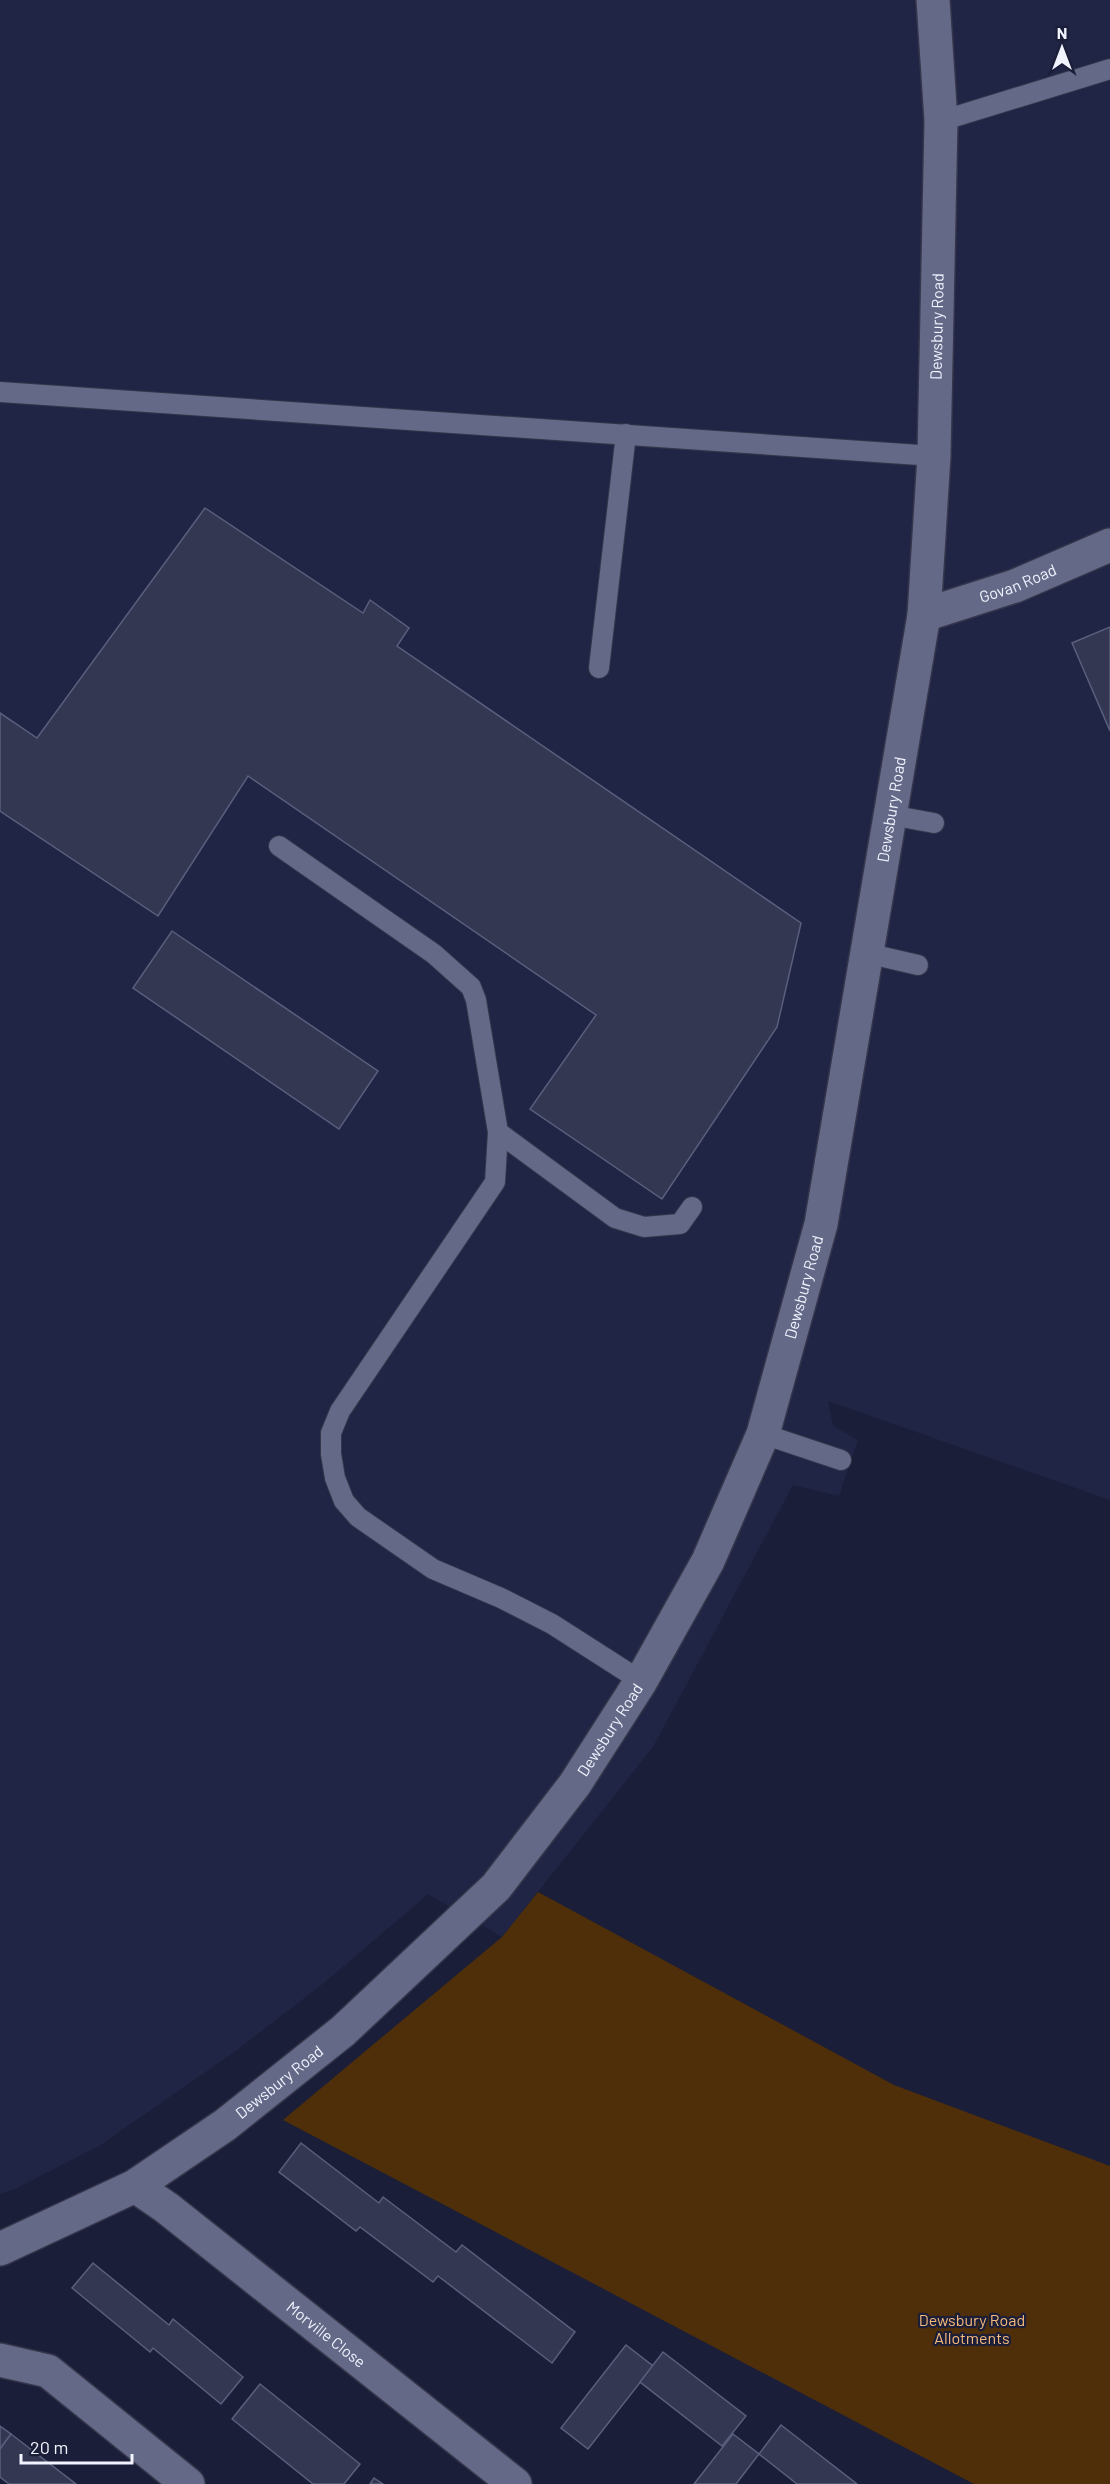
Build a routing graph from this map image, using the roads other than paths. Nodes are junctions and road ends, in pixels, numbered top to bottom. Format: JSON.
{"nodes":[{"id":1,"x":933,"y":0,"type":"edge"},
{"id":2,"x":1110,"y":69,"type":"edge"},
{"id":3,"x":941,"y":121,"type":"junction"},
{"id":4,"x":0,"y":392,"type":"edge"},
{"id":5,"x":626,"y":434,"type":"junction"},
{"id":6,"x":934,"y":456,"type":"junction"},
{"id":7,"x":1110,"y":545,"type":"edge"},
{"id":8,"x":924,"y":615,"type":"junction"},
{"id":9,"x":599,"y":668,"type":"dead end"},
{"id":10,"x":890,"y":815,"type":"junction"},
{"id":11,"x":934,"y":824,"type":"dead end"},
{"id":12,"x":279,"y":846,"type":"dead end"},
{"id":13,"x":866,"y":953,"type":"junction"},
{"id":14,"x":918,"y":965,"type":"dead end"},
{"id":15,"x":498,"y":1132,"type":"junction"},
{"id":16,"x":692,"y":1207,"type":"dead end"},
{"id":17,"x":763,"y":1434,"type":"junction"},
{"id":18,"x":841,"y":1460,"type":"dead end"},
{"id":19,"x":641,"y":1681,"type":"junction"},
{"id":20,"x":135,"y":2186,"type":"junction"},
{"id":21,"x":1,"y":2246,"type":"edge"},
{"id":22,"x":0,"y":2360,"type":"edge"},
{"id":23,"x":188,"y":2484,"type":"edge"},
{"id":24,"x":515,"y":2484,"type":"edge"}],
"edges":[{"from":1,"to":3,"type":"street","name":"Dewsbury Road"},
{"from":2,"to":3,"type":"lane"},
{"from":3,"to":6,"type":"street","name":"Dewsbury Road"},
{"from":4,"to":5,"type":"lane"},
{"from":5,"to":6,"type":"lane"},
{"from":5,"to":9,"type":"lane"},
{"from":6,"to":8,"type":"street","name":"Dewsbury Road"},
{"from":7,"to":8,"type":"street","name":"Govan Road"},
{"from":8,"to":10,"type":"street","name":"Dewsbury Road"},
{"from":10,"to":11,"type":"lane"},
{"from":10,"to":13,"type":"street","name":"Dewsbury Road"},
{"from":12,"to":15,"type":"lane"},
{"from":13,"to":14,"type":"lane"},
{"from":13,"to":17,"type":"street","name":"Dewsbury Road"},
{"from":15,"to":16,"type":"lane"},
{"from":15,"to":19,"type":"lane"},
{"from":17,"to":18,"type":"lane"},
{"from":17,"to":19,"type":"street","name":"Dewsbury Road"},
{"from":19,"to":20,"type":"street","name":"Dewsbury Road"},
{"from":20,"to":21,"type":"street","name":"Dewsbury Road"},
{"from":20,"to":24,"type":"street","name":"Morville Close"},
{"from":22,"to":23,"type":"street"}]}
